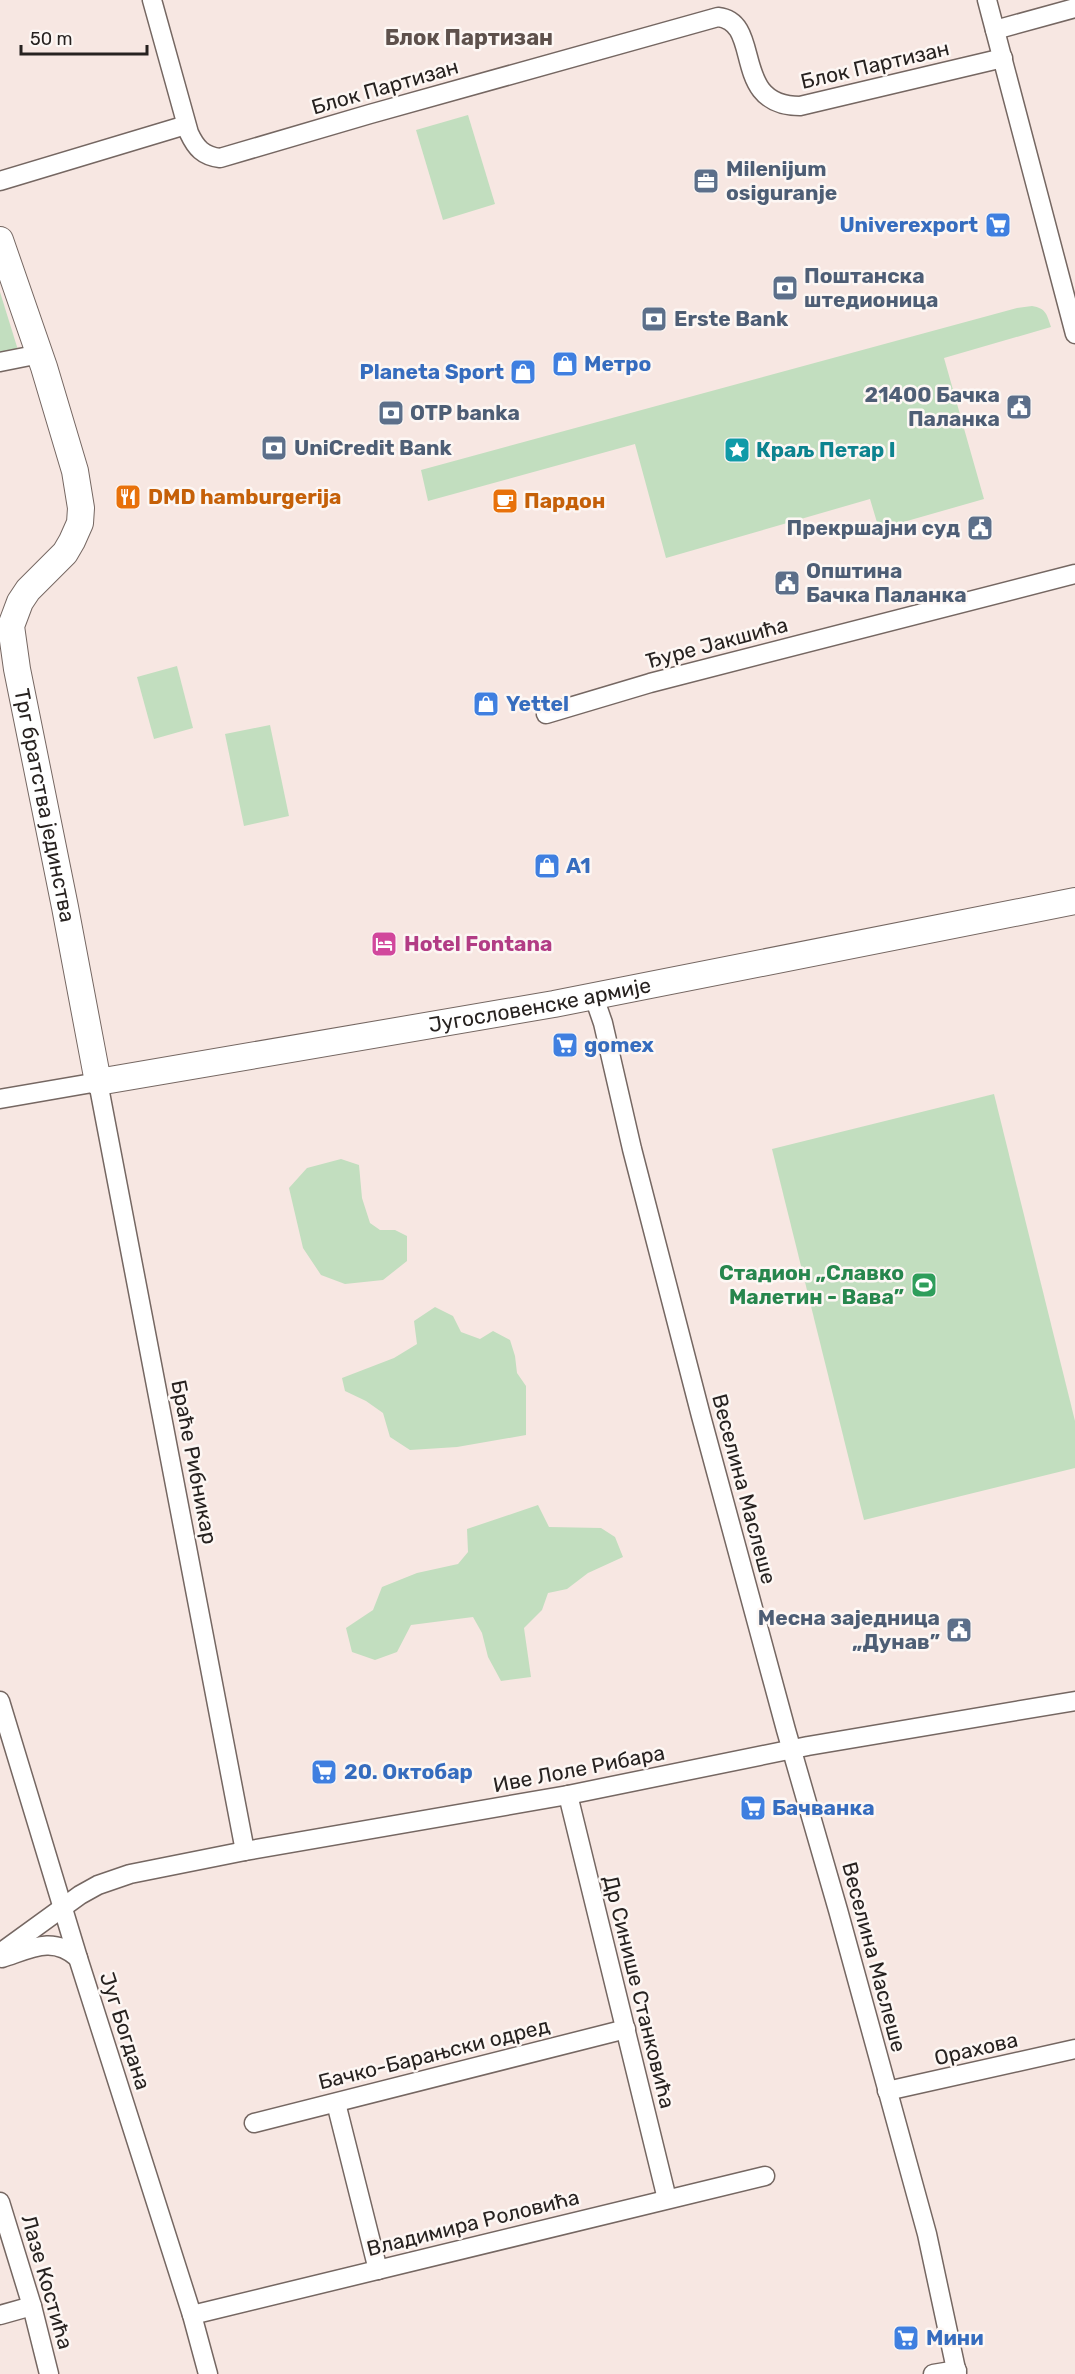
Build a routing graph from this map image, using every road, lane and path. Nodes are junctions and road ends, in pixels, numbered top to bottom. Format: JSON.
{"nodes":[{"id":1,"x":152,"y":0,"type":"edge"},
{"id":2,"x":987,"y":0,"type":"edge"},
{"id":3,"x":1075,"y":9,"type":"edge"},
{"id":4,"x":995,"y":30,"type":"junction"},
{"id":5,"x":1002,"y":58,"type":"junction"},
{"id":6,"x":186,"y":125,"type":"junction"},
{"id":7,"x":0,"y":181,"type":"edge"},
{"id":8,"x":0,"y":240,"type":"edge"},
{"id":9,"x":1068,"y":279,"type":"edge"},
{"id":10,"x":1075,"y":334,"type":"edge"},
{"id":11,"x":40,"y":354,"type":"junction"},
{"id":12,"x":0,"y":362,"type":"edge"},
{"id":13,"x":1075,"y":574,"type":"edge"},
{"id":14,"x":546,"y":714,"type":"dead end"},
{"id":15,"x":1075,"y":901,"type":"edge"},
{"id":16,"x":594,"y":997,"type":"junction"},
{"id":17,"x":98,"y":1082,"type":"junction"},
{"id":18,"x":0,"y":1099,"type":"edge"},
{"id":19,"x":0,"y":1701,"type":"edge"},
{"id":20,"x":1075,"y":1701,"type":"edge"},
{"id":21,"x":793,"y":1749,"type":"junction"},
{"id":22,"x":568,"y":1795,"type":"junction"},
{"id":23,"x":245,"y":1851,"type":"junction"},
{"id":24,"x":62,"y":1907,"type":"junction"},
{"id":25,"x":0,"y":1953,"type":"edge"},
{"id":26,"x":78,"y":1958,"type":"junction"},
{"id":27,"x":0,"y":1959,"type":"edge"},
{"id":28,"x":626,"y":2029,"type":"junction"},
{"id":29,"x":1075,"y":2049,"type":"edge"},
{"id":30,"x":887,"y":2091,"type":"junction"},
{"id":31,"x":336,"y":2103,"type":"junction"},
{"id":32,"x":254,"y":2123,"type":"dead end"},
{"id":33,"x":765,"y":2176,"type":"dead end"},
{"id":34,"x":667,"y":2199,"type":"junction"},
{"id":35,"x":0,"y":2202,"type":"edge"},
{"id":36,"x":378,"y":2270,"type":"junction"},
{"id":37,"x":32,"y":2306,"type":"junction"},
{"id":38,"x":0,"y":2315,"type":"edge"},
{"id":39,"x":192,"y":2315,"type":"junction"},
{"id":40,"x":957,"y":2372,"type":"edge"},
{"id":41,"x":49,"y":2374,"type":"edge"},
{"id":42,"x":208,"y":2374,"type":"edge"},
{"id":43,"x":933,"y":2374,"type":"edge"}],
"edges":[{"from":1,"to":6,"type":"street","name":"Блок Партизан"},
{"from":2,"to":4,"type":"street"},
{"from":3,"to":4,"type":"street"},
{"from":4,"to":5,"type":"street"},
{"from":5,"to":6,"type":"street","name":"Блок Партизан"},
{"from":5,"to":9,"type":"street"},
{"from":6,"to":7,"type":"street"},
{"from":8,"to":11,"type":"street","name":"Трг братства јединства"},
{"from":9,"to":10,"type":"street"},
{"from":11,"to":12,"type":"street"},
{"from":11,"to":17,"type":"street","name":"Трг братства јединства"},
{"from":13,"to":14,"type":"street","name":"Ђуре Јакшића"},
{"from":15,"to":16,"type":"street","name":"Југословенске армије"},
{"from":16,"to":17,"type":"street","name":"Југословенске армије"},
{"from":16,"to":21,"type":"street","name":"Веселина Маслеше"},
{"from":17,"to":18,"type":"street","name":"Југословенске армије"},
{"from":17,"to":23,"type":"street","name":"Браће Рибникар"},
{"from":19,"to":24,"type":"street","name":"Југ Богдана"},
{"from":20,"to":21,"type":"street","name":"Иве Лоле Рибара"},
{"from":21,"to":22,"type":"street","name":"Иве Лоле Рибара"},
{"from":21,"to":30,"type":"street","name":"Веселина Маслеше"},
{"from":22,"to":23,"type":"street","name":"Иве Лоле Рибара"},
{"from":22,"to":28,"type":"street","name":"Др Синише Станковића"},
{"from":23,"to":24,"type":"street","name":"Иве Лоле Рибара"},
{"from":24,"to":25,"type":"street","name":"Иве Лоле Рибара"},
{"from":24,"to":26,"type":"street","name":"Југ Богдана"},
{"from":26,"to":27,"type":"street"},
{"from":26,"to":39,"type":"street","name":"Југ Богдана"},
{"from":28,"to":31,"type":"street","name":"Бачко-Барањски одред"},
{"from":28,"to":34,"type":"street","name":"Др Синише Станковића"},
{"from":29,"to":30,"type":"street","name":"Орахова"},
{"from":30,"to":40,"type":"street","name":"Веселина Маслеше"},
{"from":31,"to":32,"type":"street","name":"Бачко-Барањски одред"},
{"from":31,"to":36,"type":"street"},
{"from":33,"to":34,"type":"street","name":"Владимира Роловића"},
{"from":34,"to":36,"type":"street","name":"Владимира Роловића"},
{"from":35,"to":37,"type":"street","name":"Лазе Костића"},
{"from":36,"to":39,"type":"street","name":"Владимира Роловића"},
{"from":37,"to":38,"type":"street"},
{"from":37,"to":41,"type":"street","name":"Лазе Костића"},
{"from":39,"to":42,"type":"street","name":"Југ Богдана"},
{"from":40,"to":43,"type":"street"}]}
